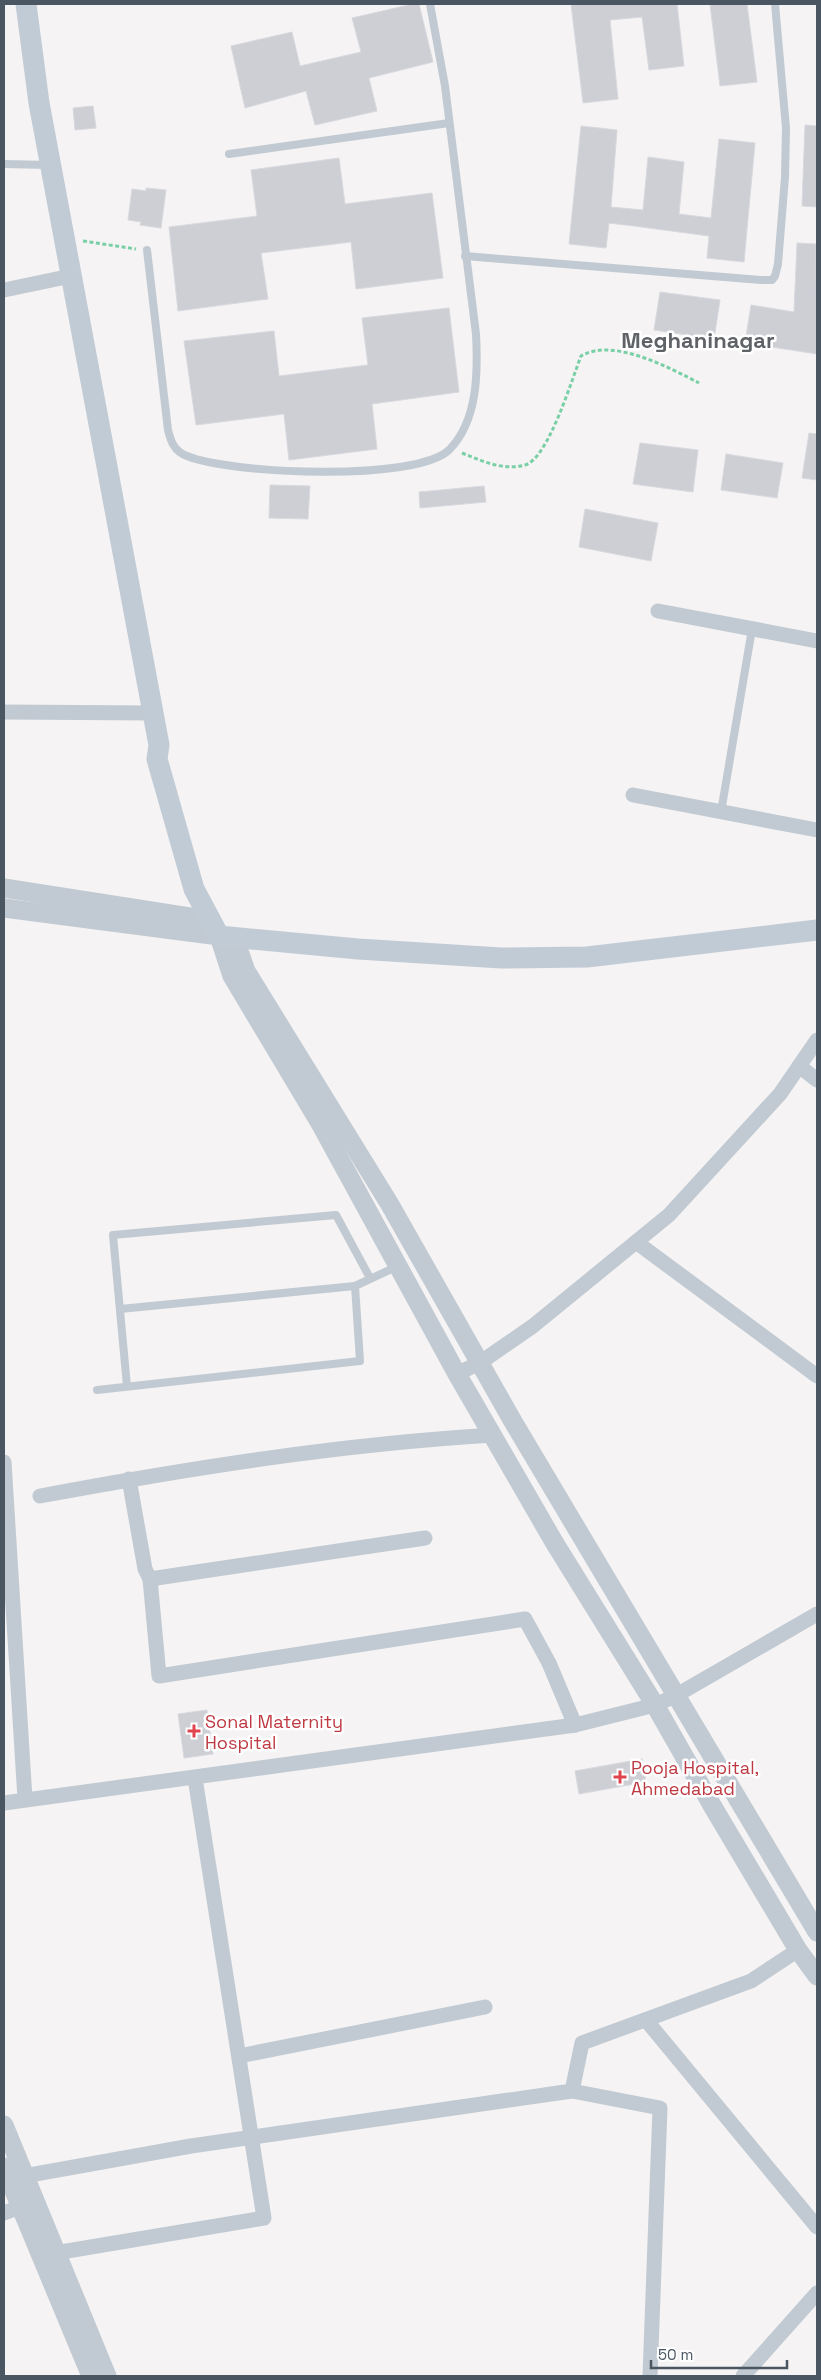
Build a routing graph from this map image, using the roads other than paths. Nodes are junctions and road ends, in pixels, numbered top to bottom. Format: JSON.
{"nodes":[{"id":1,"x":26,"y":4,"type":"edge"},
{"id":2,"x":430,"y":4,"type":"edge"},
{"id":3,"x":775,"y":4,"type":"edge"},
{"id":4,"x":448,"y":123,"type":"junction"},
{"id":5,"x":229,"y":154,"type":"dead end"},
{"id":6,"x":4,"y":164,"type":"edge"},
{"id":7,"x":50,"y":165,"type":"junction"},
{"id":8,"x":147,"y":250,"type":"road end"},
{"id":9,"x":465,"y":256,"type":"junction"},
{"id":10,"x":71,"y":276,"type":"junction"},
{"id":11,"x":4,"y":290,"type":"edge"},
{"id":12,"x":658,"y":611,"type":"dead end"},
{"id":13,"x":752,"y":629,"type":"junction"},
{"id":14,"x":817,"y":641,"type":"edge"},
{"id":15,"x":4,"y":712,"type":"edge"},
{"id":16,"x":152,"y":713,"type":"junction"},
{"id":17,"x":633,"y":795,"type":"dead end"},
{"id":18,"x":721,"y":812,"type":"junction"},
{"id":19,"x":817,"y":830,"type":"edge"},
{"id":20,"x":4,"y":888,"type":"edge"},
{"id":21,"x":4,"y":908,"type":"edge"},
{"id":22,"x":817,"y":920,"type":"edge"},
{"id":23,"x":222,"y":929,"type":"junction"},
{"id":24,"x":817,"y":930,"type":"edge"},
{"id":25,"x":817,"y":1040,"type":"edge"},
{"id":26,"x":799,"y":1066,"type":"junction"},
{"id":27,"x":817,"y":1080,"type":"edge"},
{"id":28,"x":340,"y":1142,"type":"junction"},
{"id":29,"x":636,"y":1242,"type":"junction"},
{"id":30,"x":398,"y":1266,"type":"junction"},
{"id":31,"x":370,"y":1278,"type":"junction"},
{"id":32,"x":355,"y":1286,"type":"junction"},
{"id":33,"x":120,"y":1309,"type":"junction"},
{"id":34,"x":480,"y":1362,"type":"junction"},
{"id":35,"x":457,"y":1374,"type":"junction"},
{"id":36,"x":817,"y":1376,"type":"edge"},
{"id":37,"x":127,"y":1386,"type":"junction"},
{"id":38,"x":97,"y":1390,"type":"dead end"},
{"id":39,"x":494,"y":1435,"type":"junction"},
{"id":40,"x":4,"y":1462,"type":"edge"},
{"id":41,"x":129,"y":1479,"type":"junction"},
{"id":42,"x":40,"y":1496,"type":"dead end"},
{"id":43,"x":425,"y":1538,"type":"dead end"},
{"id":44,"x":150,"y":1579,"type":"junction"},
{"id":45,"x":817,"y":1614,"type":"edge"},
{"id":46,"x":675,"y":1696,"type":"junction"},
{"id":47,"x":655,"y":1705,"type":"junction"},
{"id":48,"x":575,"y":1726,"type":"junction"},
{"id":49,"x":195,"y":1778,"type":"junction"},
{"id":50,"x":26,"y":1799,"type":"junction"},
{"id":51,"x":4,"y":1802,"type":"edge"},
{"id":52,"x":817,"y":1932,"type":"edge"},
{"id":53,"x":798,"y":1950,"type":"junction"},
{"id":54,"x":817,"y":1976,"type":"edge"},
{"id":55,"x":485,"y":2007,"type":"dead end"},
{"id":56,"x":646,"y":2020,"type":"junction"},
{"id":57,"x":239,"y":2056,"type":"junction"},
{"id":58,"x":572,"y":2091,"type":"junction"},
{"id":59,"x":4,"y":2125,"type":"edge"},
{"id":60,"x":252,"y":2137,"type":"junction"},
{"id":61,"x":4,"y":2167,"type":"edge"},
{"id":62,"x":24,"y":2176,"type":"junction"},
{"id":63,"x":19,"y":2207,"type":"edge"},
{"id":64,"x":817,"y":2227,"type":"edge"},
{"id":65,"x":55,"y":2253,"type":"junction"},
{"id":66,"x":817,"y":2293,"type":"edge"},
{"id":67,"x":91,"y":2376,"type":"edge"},
{"id":68,"x":107,"y":2376,"type":"edge"},
{"id":69,"x":650,"y":2376,"type":"edge"},
{"id":70,"x":743,"y":2376,"type":"edge"}],
"edges":[{"from":1,"to":7,"type":"main road"},
{"from":2,"to":4,"type":"lane"},
{"from":3,"to":9,"type":"lane"},
{"from":4,"to":5,"type":"lane"},
{"from":4,"to":9,"type":"lane"},
{"from":6,"to":7,"type":"lane"},
{"from":7,"to":10,"type":"main road"},
{"from":8,"to":9,"type":"lane"},
{"from":10,"to":11,"type":"street"},
{"from":10,"to":16,"type":"main road"},
{"from":12,"to":13,"type":"street"},
{"from":13,"to":14,"type":"street"},
{"from":13,"to":18,"type":"lane"},
{"from":15,"to":16,"type":"street"},
{"from":16,"to":23,"type":"main road"},
{"from":17,"to":18,"type":"street"},
{"from":18,"to":19,"type":"street"},
{"from":20,"to":23,"type":"street"},
{"from":21,"to":23,"type":"street"},
{"from":22,"to":23,"type":"main road"},
{"from":23,"to":24,"type":"main road"},
{"from":23,"to":28,"type":"street"},
{"from":25,"to":26,"type":"street"},
{"from":26,"to":27,"type":"street"},
{"from":26,"to":29,"type":"street"},
{"from":28,"to":30,"type":"street"},
{"from":28,"to":34,"type":"street"},
{"from":29,"to":34,"type":"street"},
{"from":29,"to":36,"type":"street"},
{"from":30,"to":31,"type":"lane"},
{"from":30,"to":35,"type":"street"},
{"from":31,"to":32,"type":"lane"},
{"from":31,"to":33,"type":"lane"},
{"from":32,"to":33,"type":"lane"},
{"from":32,"to":37,"type":"lane"},
{"from":33,"to":37,"type":"lane"},
{"from":34,"to":35,"type":"street"},
{"from":34,"to":46,"type":"street"},
{"from":35,"to":39,"type":"street"},
{"from":37,"to":38,"type":"lane"},
{"from":39,"to":41,"type":"street"},
{"from":39,"to":47,"type":"street"},
{"from":40,"to":50,"type":"street"},
{"from":41,"to":42,"type":"street"},
{"from":41,"to":44,"type":"street"},
{"from":43,"to":44,"type":"street"},
{"from":44,"to":48,"type":"street"},
{"from":45,"to":46,"type":"street"},
{"from":46,"to":47,"type":"street"},
{"from":46,"to":52,"type":"street"},
{"from":47,"to":48,"type":"street"},
{"from":47,"to":53,"type":"street"},
{"from":48,"to":49,"type":"street"},
{"from":49,"to":50,"type":"street"},
{"from":49,"to":57,"type":"street"},
{"from":50,"to":51,"type":"street"},
{"from":53,"to":54,"type":"street"},
{"from":53,"to":56,"type":"street"},
{"from":55,"to":57,"type":"street"},
{"from":56,"to":58,"type":"street"},
{"from":56,"to":64,"type":"street"},
{"from":57,"to":60,"type":"street"},
{"from":58,"to":60,"type":"street"},
{"from":58,"to":69,"type":"street"},
{"from":59,"to":62,"type":"street"},
{"from":60,"to":62,"type":"street"},
{"from":60,"to":65,"type":"street"},
{"from":61,"to":63,"type":"street"},
{"from":62,"to":63,"type":"street"},
{"from":63,"to":65,"type":"street"},
{"from":63,"to":67,"type":"street"},
{"from":65,"to":68,"type":"street"},
{"from":66,"to":70,"type":"street"}]}
